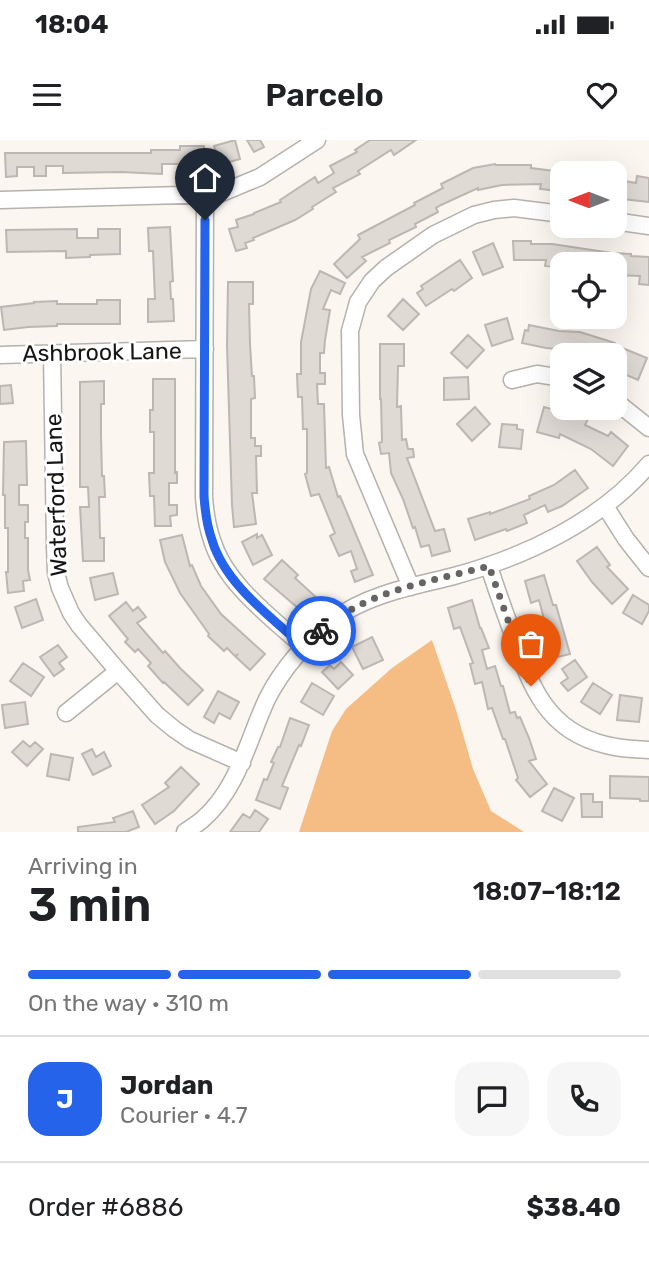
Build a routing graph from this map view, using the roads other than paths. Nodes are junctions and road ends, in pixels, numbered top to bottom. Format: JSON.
{"nodes":[{"id":1,"x":317,"y":140,"type":"edge"},
{"id":2,"x":205,"y":195,"type":"junction"},
{"id":3,"x":0,"y":200,"type":"edge"},
{"id":4,"x":550,"y":212,"type":"edge"},
{"id":5,"x":627,"y":223,"type":"edge"},
{"id":6,"x":649,"y":226,"type":"edge"},
{"id":7,"x":205,"y":349,"type":"junction"},
{"id":8,"x":52,"y":354,"type":"junction"},
{"id":9,"x":0,"y":355,"type":"edge"},
{"id":10,"x":550,"y":376,"type":"edge"},
{"id":11,"x":512,"y":380,"type":"dead end"},
{"id":12,"x":627,"y":410,"type":"edge"},
{"id":13,"x":649,"y":428,"type":"edge"},
{"id":14,"x":649,"y":464,"type":"edge"},
{"id":15,"x":604,"y":506,"type":"junction"},
{"id":16,"x":489,"y":566,"type":"junction"},
{"id":17,"x":649,"y":568,"type":"edge"},
{"id":18,"x":411,"y":587,"type":"junction"},
{"id":19,"x":304,"y":647,"type":"junction"},
{"id":20,"x":118,"y":671,"type":"junction"},
{"id":21,"x":66,"y":713,"type":"dead end"},
{"id":22,"x":649,"y":750,"type":"edge"},
{"id":23,"x":242,"y":763,"type":"junction"},
{"id":24,"x":185,"y":832,"type":"edge"}],
"edges":[{"from":1,"to":2,"type":"street"},
{"from":2,"to":3,"type":"street"},
{"from":2,"to":7,"type":"street"},
{"from":4,"to":18,"type":"street"},
{"from":5,"to":6,"type":"street"},
{"from":7,"to":8,"type":"street","name":"Ashbrook Lane"},
{"from":7,"to":19,"type":"street"},
{"from":8,"to":9,"type":"street","name":"Ashbrook Lane"},
{"from":8,"to":20,"type":"street","name":"Waterford Lane"},
{"from":10,"to":11,"type":"street"},
{"from":12,"to":13,"type":"street"},
{"from":14,"to":15,"type":"street"},
{"from":15,"to":16,"type":"street"},
{"from":15,"to":17,"type":"street"},
{"from":16,"to":18,"type":"street"},
{"from":16,"to":22,"type":"street"},
{"from":18,"to":19,"type":"street"},
{"from":19,"to":23,"type":"street"},
{"from":20,"to":21,"type":"street"},
{"from":20,"to":23,"type":"street","name":"Waterford Lane"},
{"from":23,"to":24,"type":"street"}]}
